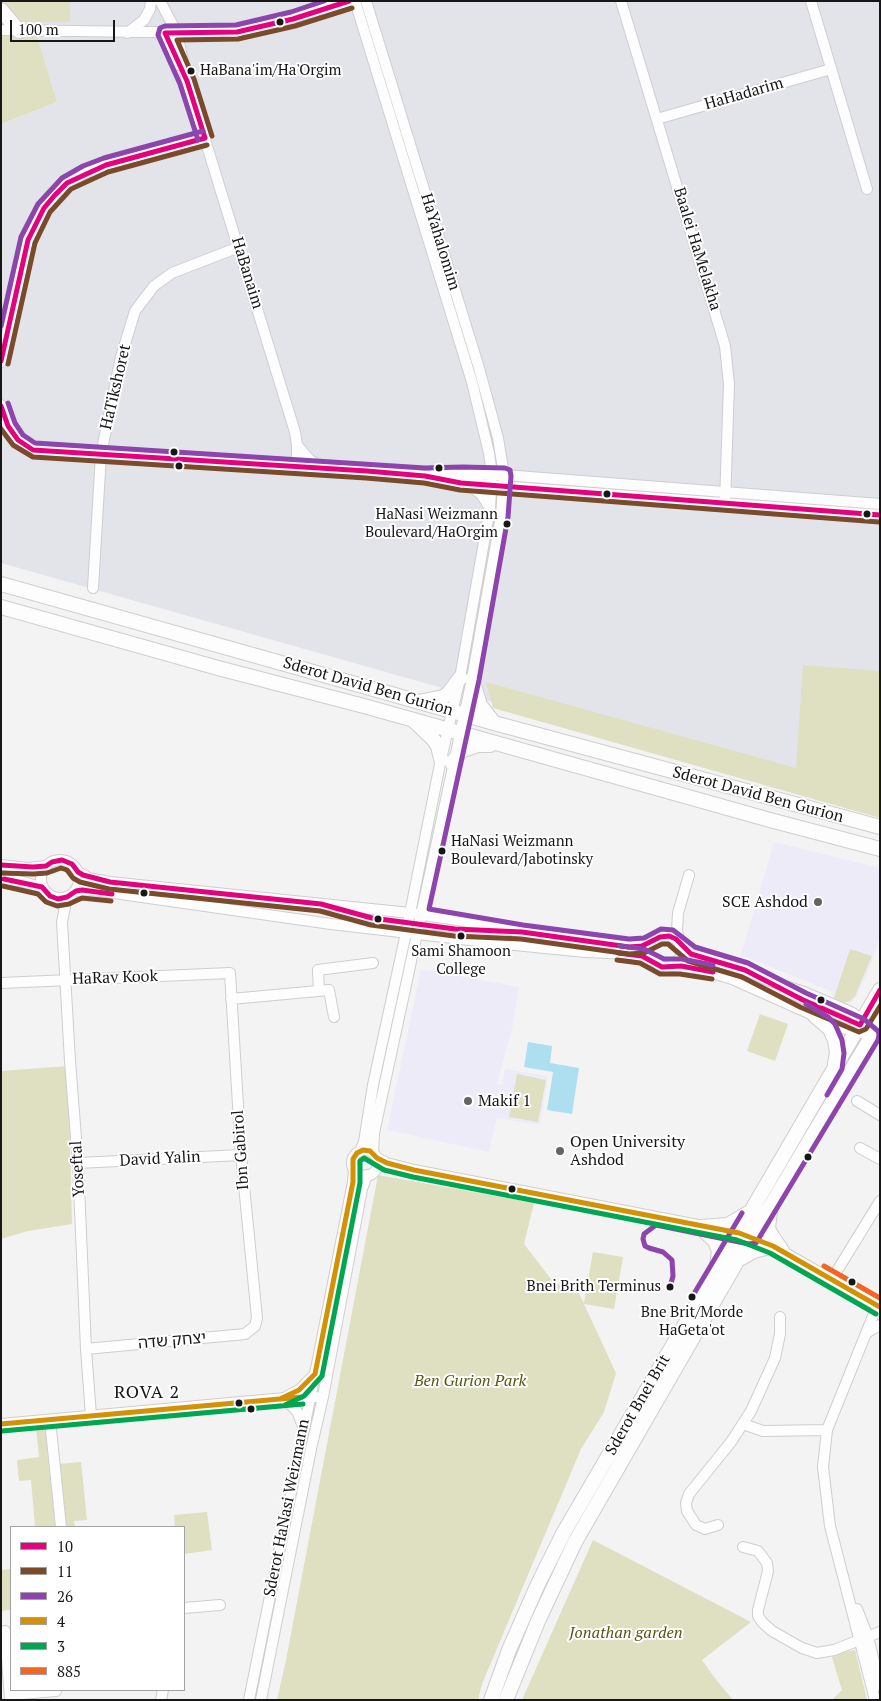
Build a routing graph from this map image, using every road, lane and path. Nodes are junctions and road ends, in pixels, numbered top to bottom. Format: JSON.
{"nodes":[{"id":1,"x":151,"y":1,"type":"edge"},
{"id":2,"x":160,"y":1,"type":"edge"},
{"id":3,"x":350,"y":1,"type":"edge"},
{"id":4,"x":355,"y":1,"type":"edge"},
{"id":5,"x":366,"y":1,"type":"edge"},
{"id":6,"x":621,"y":1,"type":"edge"},
{"id":7,"x":811,"y":1,"type":"edge"},
{"id":8,"x":335,"y":4,"type":"edge"},
{"id":9,"x":1,"y":10,"type":"edge"},
{"id":10,"x":360,"y":16,"type":"junction"},
{"id":11,"x":1,"y":30,"type":"edge"},
{"id":12,"x":19,"y":31,"type":"junction"},
{"id":13,"x":127,"y":33,"type":"junction"},
{"id":14,"x":165,"y":33,"type":"junction"},
{"id":15,"x":177,"y":33,"type":"junction"},
{"id":16,"x":831,"y":69,"type":"junction"},
{"id":17,"x":187,"y":82,"type":"junction"},
{"id":18,"x":657,"y":119,"type":"junction"},
{"id":19,"x":205,"y":138,"type":"junction"},
{"id":20,"x":867,"y":188,"type":"dead end"},
{"id":21,"x":239,"y":247,"type":"junction"},
{"id":22,"x":1,"y":362,"type":"edge"},
{"id":23,"x":1,"y":405,"type":"edge"},
{"id":24,"x":297,"y":445,"type":"junction"},
{"id":25,"x":101,"y":454,"type":"junction"},
{"id":26,"x":297,"y":466,"type":"junction"},
{"id":27,"x":319,"y":468,"type":"junction"},
{"id":28,"x":424,"y":476,"type":"junction"},
{"id":29,"x":492,"y":479,"type":"junction"},
{"id":30,"x":504,"y":480,"type":"junction"},
{"id":31,"x":465,"y":483,"type":"junction"},
{"id":32,"x":524,"y":488,"type":"junction"},
{"id":33,"x":726,"y":492,"type":"junction"},
{"id":34,"x":502,"y":504,"type":"junction"},
{"id":35,"x":725,"y":504,"type":"junction"},
{"id":36,"x":880,"y":504,"type":"edge"},
{"id":37,"x":490,"y":508,"type":"junction"},
{"id":38,"x":880,"y":516,"type":"edge"},
{"id":39,"x":1,"y":584,"type":"edge"},
{"id":40,"x":93,"y":588,"type":"dead end"},
{"id":41,"x":1,"y":607,"type":"edge"},
{"id":42,"x":466,"y":679,"type":"junction"},
{"id":43,"x":418,"y":701,"type":"junction"},
{"id":44,"x":458,"y":713,"type":"junction"},
{"id":45,"x":411,"y":719,"type":"junction"},
{"id":46,"x":494,"y":723,"type":"junction"},
{"id":47,"x":454,"y":732,"type":"junction"},
{"id":48,"x":501,"y":745,"type":"junction"},
{"id":49,"x":447,"y":761,"type":"junction"},
{"id":50,"x":880,"y":827,"type":"edge"},
{"id":51,"x":880,"y":849,"type":"edge"},
{"id":52,"x":1,"y":865,"type":"edge"},
{"id":53,"x":46,"y":866,"type":"junction"},
{"id":54,"x":78,"y":872,"type":"junction"},
{"id":55,"x":689,"y":875,"type":"dead end"},
{"id":56,"x":1,"y":879,"type":"edge"},
{"id":57,"x":42,"y":887,"type":"junction"},
{"id":58,"x":76,"y":891,"type":"junction"},
{"id":59,"x":52,"y":897,"type":"junction"},
{"id":60,"x":67,"y":897,"type":"junction"},
{"id":61,"x":678,"y":913,"type":"junction"},
{"id":62,"x":415,"y":914,"type":"junction"},
{"id":63,"x":62,"y":922,"type":"junction"},
{"id":64,"x":411,"y":933,"type":"junction"},
{"id":65,"x":658,"y":938,"type":"junction"},
{"id":66,"x":679,"y":943,"type":"junction"},
{"id":67,"x":653,"y":961,"type":"junction"},
{"id":68,"x":373,"y":963,"type":"dead end"},
{"id":69,"x":672,"y":966,"type":"junction"},
{"id":70,"x":230,"y":973,"type":"joint"},
{"id":71,"x":66,"y":980,"type":"junction"},
{"id":72,"x":1,"y":983,"type":"edge"},
{"id":73,"x":880,"y":990,"type":"edge"},
{"id":74,"x":319,"y":991,"type":"junction"},
{"id":75,"x":231,"y":999,"type":"junction"},
{"id":76,"x":815,"y":1016,"type":"junction"},
{"id":77,"x":334,"y":1017,"type":"dead end"},
{"id":78,"x":880,"y":1022,"type":"edge"},
{"id":79,"x":859,"y":1026,"type":"junction"},
{"id":80,"x":872,"y":1036,"type":"junction"},
{"id":81,"x":835,"y":1067,"type":"junction"},
{"id":82,"x":857,"y":1101,"type":"dead end"},
{"id":83,"x":880,"y":1114,"type":"edge"},
{"id":84,"x":860,"y":1148,"type":"dead end"},
{"id":85,"x":360,"y":1151,"type":"junction"},
{"id":86,"x":241,"y":1155,"type":"junction"},
{"id":87,"x":375,"y":1155,"type":"junction"},
{"id":88,"x":880,"y":1160,"type":"edge"},
{"id":89,"x":78,"y":1163,"type":"junction"},
{"id":90,"x":354,"y":1169,"type":"junction"},
{"id":91,"x":414,"y":1170,"type":"junction"},
{"id":92,"x":371,"y":1173,"type":"junction"},
{"id":93,"x":880,"y":1201,"type":"edge"},
{"id":94,"x":770,"y":1207,"type":"junction"},
{"id":95,"x":752,"y":1209,"type":"junction"},
{"id":96,"x":700,"y":1227,"type":"junction"},
{"id":97,"x":745,"y":1235,"type":"junction"},
{"id":98,"x":778,"y":1248,"type":"junction"},
{"id":99,"x":738,"y":1260,"type":"junction"},
{"id":100,"x":717,"y":1268,"type":"junction"},
{"id":101,"x":832,"y":1279,"type":"junction"},
{"id":102,"x":878,"y":1306,"type":"edge"},
{"id":103,"x":780,"y":1317,"type":"dead end"},
{"id":104,"x":880,"y":1325,"type":"edge"},
{"id":105,"x":255,"y":1326,"type":"joint"},
{"id":106,"x":866,"y":1334,"type":"junction"},
{"id":107,"x":86,"y":1350,"type":"junction"},
{"id":108,"x":315,"y":1374,"type":"junction"},
{"id":109,"x":310,"y":1397,"type":"junction"},
{"id":110,"x":323,"y":1397,"type":"junction"},
{"id":111,"x":282,"y":1398,"type":"junction"},
{"id":112,"x":90,"y":1416,"type":"junction"},
{"id":113,"x":50,"y":1420,"type":"junction"},
{"id":114,"x":1,"y":1424,"type":"edge"},
{"id":115,"x":743,"y":1424,"type":"junction"},
{"id":116,"x":303,"y":1428,"type":"junction"},
{"id":117,"x":827,"y":1430,"type":"junction"},
{"id":118,"x":718,"y":1525,"type":"dead end"},
{"id":119,"x":61,"y":1526,"type":"edge"},
{"id":120,"x":743,"y":1547,"type":"dead end"},
{"id":121,"x":220,"y":1605,"type":"dead end"},
{"id":122,"x":185,"y":1608,"type":"edge"},
{"id":123,"x":6,"y":1631,"type":"edge"},
{"id":124,"x":880,"y":1632,"type":"edge"},
{"id":125,"x":863,"y":1639,"type":"junction"},
{"id":126,"x":880,"y":1686,"type":"edge"},
{"id":127,"x":56,"y":1691,"type":"dead end"},
{"id":128,"x":10,"y":1698,"type":"edge"},
{"id":129,"x":249,"y":1700,"type":"edge"},
{"id":130,"x":260,"y":1700,"type":"edge"},
{"id":131,"x":491,"y":1700,"type":"edge"},
{"id":132,"x":506,"y":1700,"type":"edge"},
{"id":133,"x":875,"y":1700,"type":"edge"}],
"edges":[{"from":1,"to":13,"type":"street"},
{"from":2,"to":15,"type":"street","name":"HaBanaim"},
{"from":3,"to":8,"type":"street"},
{"from":4,"to":10,"type":"street","name":"HaYahalomim"},
{"from":5,"to":30,"type":"street","name":"HaYahalomim"},
{"from":6,"to":18,"type":"street","name":"Baalei HaMelakha"},
{"from":7,"to":16,"type":"street"},
{"from":8,"to":10,"type":"street"},
{"from":8,"to":15,"type":"street"},
{"from":9,"to":12,"type":"main road"},
{"from":10,"to":29,"type":"street","name":"HaYahalomim"},
{"from":11,"to":12,"type":"street"},
{"from":12,"to":13,"type":"street"},
{"from":13,"to":14,"type":"street"},
{"from":14,"to":15,"type":"street"},
{"from":14,"to":17,"type":"street","name":"HaBanaim"},
{"from":15,"to":17,"type":"street","name":"HaBanaim"},
{"from":16,"to":18,"type":"street","name":"HaHadarim"},
{"from":16,"to":20,"type":"street"},
{"from":17,"to":19,"type":"street","name":"HaBanaim"},
{"from":18,"to":33,"type":"street","name":"Baalei HaMelakha"},
{"from":19,"to":21,"type":"street","name":"HaBanaim"},
{"from":19,"to":22,"type":"street"},
{"from":21,"to":24,"type":"street","name":"HaBanaim"},
{"from":21,"to":25,"type":"street","name":"HaTikshoret"},
{"from":23,"to":25,"type":"street"},
{"from":24,"to":26,"type":"street","name":"HaBanaim"},
{"from":24,"to":27,"type":"street"},
{"from":25,"to":26,"type":"street"},
{"from":25,"to":40,"type":"street","name":"HaTikshoret"},
{"from":26,"to":27,"type":"street"},
{"from":27,"to":28,"type":"street"},
{"from":28,"to":29,"type":"street"},
{"from":28,"to":31,"type":"street"},
{"from":29,"to":30,"type":"street"},
{"from":29,"to":31,"type":"street"},
{"from":29,"to":37,"type":"street"},
{"from":30,"to":32,"type":"street"},
{"from":30,"to":33,"type":"street"},
{"from":30,"to":34,"type":"street"},
{"from":31,"to":37,"type":"street"},
{"from":32,"to":34,"type":"street"},
{"from":32,"to":35,"type":"street"},
{"from":33,"to":35,"type":"street","name":"Baalei HaMelakha"},
{"from":33,"to":36,"type":"street"},
{"from":34,"to":42,"type":"street"},
{"from":35,"to":38,"type":"street"},
{"from":37,"to":42,"type":"street"},
{"from":39,"to":43,"type":"main road","name":"Sderot David Ben Gurion"},
{"from":41,"to":45,"type":"main road","name":"Sderot David Ben Gurion"},
{"from":42,"to":43,"type":"main road"},
{"from":42,"to":44,"type":"street"},
{"from":42,"to":46,"type":"main road"},
{"from":43,"to":44,"type":"main road","name":"Sderot David Ben Gurion"},
{"from":44,"to":46,"type":"main road","name":"Sderot David Ben Gurion"},
{"from":44,"to":47,"type":"street"},
{"from":45,"to":47,"type":"main road","name":"Sderot David Ben Gurion"},
{"from":45,"to":49,"type":"main road"},
{"from":46,"to":50,"type":"main road","name":"Sderot David Ben Gurion"},
{"from":47,"to":48,"type":"main road","name":"Sderot David Ben Gurion"},
{"from":47,"to":49,"type":"street"},
{"from":48,"to":49,"type":"main road"},
{"from":48,"to":51,"type":"main road","name":"Sderot David Ben Gurion"},
{"from":49,"to":62,"type":"street"},
{"from":52,"to":53,"type":"street"},
{"from":53,"to":54,"type":"street"},
{"from":53,"to":57,"type":"street"},
{"from":54,"to":58,"type":"street"},
{"from":54,"to":62,"type":"street"},
{"from":55,"to":61,"type":"street"},
{"from":56,"to":57,"type":"street"},
{"from":57,"to":59,"type":"street"},
{"from":58,"to":60,"type":"street"},
{"from":58,"to":64,"type":"street"},
{"from":59,"to":60,"type":"street"},
{"from":59,"to":63,"type":"street","name":"Yoseftal"},
{"from":60,"to":63,"type":"street","name":"Yoseftal"},
{"from":61,"to":65,"type":"street"},
{"from":61,"to":66,"type":"street"},
{"from":62,"to":64,"type":"street"},
{"from":62,"to":65,"type":"street"},
{"from":63,"to":71,"type":"street","name":"Yoseftal"},
{"from":64,"to":67,"type":"street"},
{"from":64,"to":85,"type":"street"},
{"from":64,"to":87,"type":"street"},
{"from":65,"to":66,"type":"street"},
{"from":65,"to":67,"type":"street"},
{"from":66,"to":69,"type":"street"},
{"from":66,"to":79,"type":"street"},
{"from":67,"to":69,"type":"street"},
{"from":68,"to":74,"type":"street"},
{"from":69,"to":76,"type":"street"},
{"from":70,"to":71,"type":"street","name":"HaRav Kook"},
{"from":70,"to":75,"type":"street","name":"Ibn Gabirol"},
{"from":71,"to":72,"type":"street","name":"HaRav Kook"},
{"from":71,"to":89,"type":"street","name":"Yoseftal"},
{"from":73,"to":79,"type":"main road","name":"Sderot Bnei Brit"},
{"from":74,"to":75,"type":"street"},
{"from":74,"to":77,"type":"street"},
{"from":75,"to":86,"type":"street","name":"Ibn Gabirol"},
{"from":76,"to":79,"type":"street"},
{"from":76,"to":81,"type":"main road"},
{"from":78,"to":80,"type":"main road","name":"Sderot Bnei Brit"},
{"from":79,"to":80,"type":"street"},
{"from":79,"to":81,"type":"main road","name":"Sderot Bnei Brit"},
{"from":80,"to":94,"type":"main road","name":"Sderot Bnei Brit"},
{"from":81,"to":95,"type":"main road","name":"Sderot Bnei Brit"},
{"from":82,"to":83,"type":"street"},
{"from":84,"to":88,"type":"street"},
{"from":85,"to":87,"type":"street"},
{"from":85,"to":90,"type":"street"},
{"from":86,"to":89,"type":"street","name":"David Yalin"},
{"from":86,"to":105,"type":"street","name":"Ibn Gabirol"},
{"from":87,"to":91,"type":"street"},
{"from":87,"to":92,"type":"street"},
{"from":89,"to":107,"type":"street","name":"Yoseftal"},
{"from":90,"to":92,"type":"street"},
{"from":90,"to":108,"type":"street","name":"Sderot HaNasi Weizmann"},
{"from":91,"to":92,"type":"street"},
{"from":91,"to":96,"type":"street"},
{"from":92,"to":110,"type":"street","name":"Sderot HaNasi Weizmann"},
{"from":93,"to":101,"type":"street"},
{"from":94,"to":97,"type":"main road","name":"Sderot Bnei Brit"},
{"from":94,"to":98,"type":"main road"},
{"from":95,"to":96,"type":"main road"},
{"from":95,"to":97,"type":"main road","name":"Sderot Bnei Brit"},
{"from":96,"to":97,"type":"street"},
{"from":96,"to":100,"type":"main road"},
{"from":97,"to":98,"type":"street"},
{"from":97,"to":99,"type":"main road","name":"Sderot Bnei Brit"},
{"from":97,"to":100,"type":"main road","name":"Sderot Bnei Brit"},
{"from":98,"to":99,"type":"main road"},
{"from":98,"to":101,"type":"street"},
{"from":99,"to":132,"type":"main road","name":"Sderot Bnei Brit"},
{"from":100,"to":131,"type":"main road","name":"Sderot Bnei Brit"},
{"from":101,"to":102,"type":"street"},
{"from":102,"to":106,"type":"street"},
{"from":103,"to":115,"type":"street"},
{"from":104,"to":106,"type":"street"},
{"from":105,"to":107,"type":"street","name":"יצחק שדה"},
{"from":106,"to":117,"type":"street"},
{"from":107,"to":112,"type":"street","name":"Yoseftal"},
{"from":108,"to":109,"type":"street","name":"Sderot HaNasi Weizmann"},
{"from":108,"to":111,"type":"street"},
{"from":109,"to":110,"type":"street"},
{"from":109,"to":111,"type":"street"},
{"from":109,"to":116,"type":"street","name":"Sderot HaNasi Weizmann"},
{"from":110,"to":130,"type":"street","name":"Sderot HaNasi Weizmann"},
{"from":111,"to":112,"type":"street"},
{"from":111,"to":116,"type":"street"},
{"from":112,"to":113,"type":"street"},
{"from":113,"to":114,"type":"street"},
{"from":113,"to":119,"type":"street"},
{"from":115,"to":117,"type":"street"},
{"from":115,"to":118,"type":"street"},
{"from":116,"to":129,"type":"street","name":"Sderot HaNasi Weizmann"},
{"from":117,"to":125,"type":"street"},
{"from":120,"to":125,"type":"street"},
{"from":121,"to":122,"type":"street"},
{"from":123,"to":128,"type":"street"},
{"from":124,"to":125,"type":"street"},
{"from":125,"to":126,"type":"street"},
{"from":125,"to":133,"type":"street"},
{"from":127,"to":128,"type":"street"}]}
